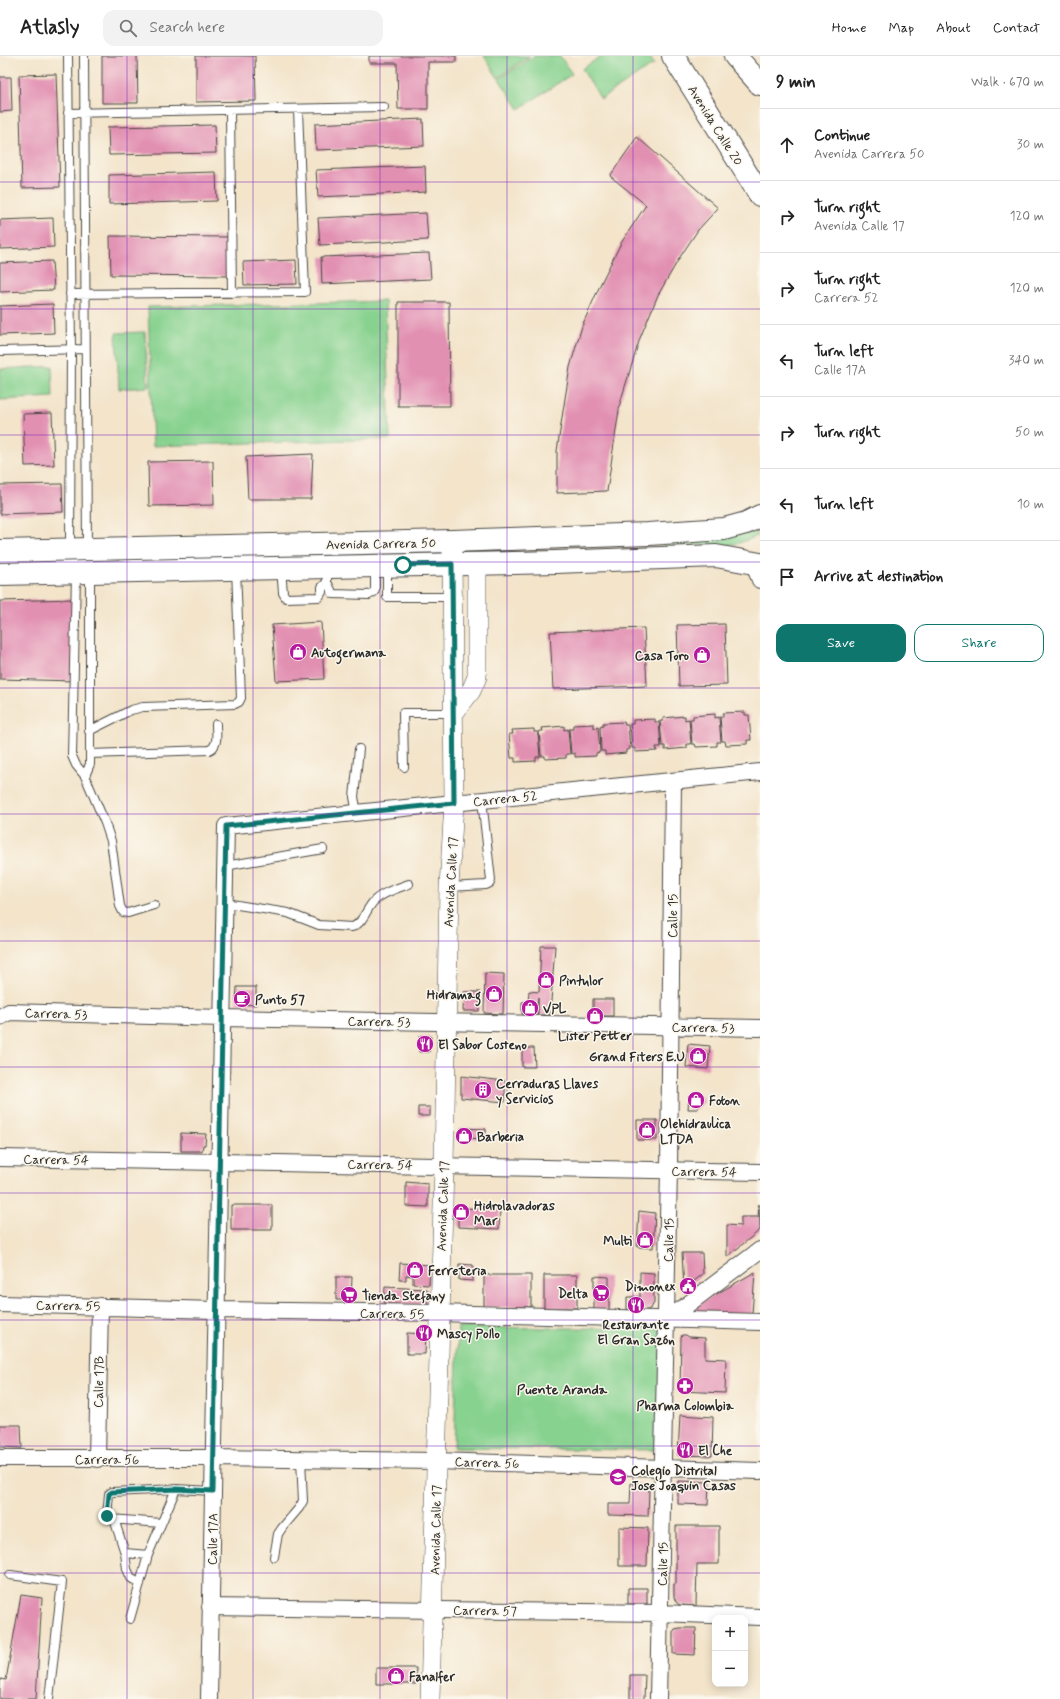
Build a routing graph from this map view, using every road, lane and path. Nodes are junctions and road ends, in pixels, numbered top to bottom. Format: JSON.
{"nodes":[{"id":1,"x":68,"y":56,"type":"edge"},
{"id":2,"x":84,"y":56,"type":"edge"},
{"id":3,"x":673,"y":56,"type":"edge"},
{"id":4,"x":735,"y":56,"type":"edge"},
{"id":5,"x":760,"y":84,"type":"edge"},
{"id":6,"x":384,"y":107,"type":"dead end"},
{"id":7,"x":298,"y":109,"type":"junction"},
{"id":8,"x":230,"y":110,"type":"junction"},
{"id":9,"x":68,"y":113,"type":"junction"},
{"id":10,"x":84,"y":113,"type":"junction"},
{"id":11,"x":760,"y":195,"type":"edge"},
{"id":12,"x":232,"y":293,"type":"junction"},
{"id":13,"x":70,"y":294,"type":"junction"},
{"id":14,"x":85,"y":294,"type":"junction"},
{"id":15,"x":85,"y":349,"type":"junction"},
{"id":16,"x":71,"y":350,"type":"junction"},
{"id":17,"x":0,"y":351,"type":"edge"},
{"id":18,"x":760,"y":516,"type":"edge"},
{"id":19,"x":452,"y":541,"type":"junction"},
{"id":20,"x":640,"y":547,"type":"junction"},
{"id":21,"x":79,"y":550,"type":"junction"},
{"id":22,"x":0,"y":551,"type":"edge"},
{"id":23,"x":452,"y":564,"type":"junction"},
{"id":24,"x":477,"y":564,"type":"junction"},
{"id":25,"x":381,"y":566,"type":"junction"},
{"id":26,"x":281,"y":568,"type":"junction"},
{"id":27,"x":236,"y":569,"type":"junction"},
{"id":28,"x":758,"y":569,"type":"edge"},
{"id":29,"x":83,"y":572,"type":"junction"},
{"id":30,"x":0,"y":574,"type":"edge"},
{"id":31,"x":327,"y":574,"type":"junction"},
{"id":32,"x":452,"y":597,"type":"junction"},
{"id":33,"x":454,"y":713,"type":"junction"},
{"id":34,"x":216,"y":724,"type":"dead end"},
{"id":35,"x":89,"y":731,"type":"junction"},
{"id":36,"x":358,"y":749,"type":"dead end"},
{"id":37,"x":90,"y":754,"type":"junction"},
{"id":38,"x":404,"y":767,"type":"dead end"},
{"id":39,"x":760,"y":772,"type":"edge"},
{"id":40,"x":85,"y":776,"type":"junction"},
{"id":41,"x":673,"y":780,"type":"junction"},
{"id":42,"x":482,"y":800,"type":"junction"},
{"id":43,"x":454,"y":803,"type":"junction"},
{"id":44,"x":357,"y":813,"type":"junction"},
{"id":45,"x":226,"y":826,"type":"joint"},
{"id":46,"x":323,"y":849,"type":"dead end"},
{"id":47,"x":225,"y":866,"type":"junction"},
{"id":48,"x":409,"y":884,"type":"dead end"},
{"id":49,"x":449,"y":887,"type":"junction"},
{"id":50,"x":224,"y":902,"type":"junction"},
{"id":51,"x":154,"y":905,"type":"dead end"},
{"id":52,"x":0,"y":1017,"type":"edge"},
{"id":53,"x":222,"y":1018,"type":"junction"},
{"id":54,"x":446,"y":1022,"type":"junction"},
{"id":55,"x":671,"y":1026,"type":"junction"},
{"id":56,"x":760,"y":1028,"type":"edge"},
{"id":57,"x":0,"y":1158,"type":"edge"},
{"id":58,"x":219,"y":1161,"type":"junction"},
{"id":59,"x":444,"y":1166,"type":"junction"},
{"id":60,"x":669,"y":1170,"type":"junction"},
{"id":61,"x":760,"y":1172,"type":"edge"},
{"id":62,"x":760,"y":1250,"type":"edge"},
{"id":63,"x":0,"y":1304,"type":"edge"},
{"id":64,"x":100,"y":1306,"type":"junction"},
{"id":65,"x":216,"y":1310,"type":"junction"},
{"id":66,"x":440,"y":1313,"type":"junction"},
{"id":67,"x":667,"y":1320,"type":"junction"},
{"id":68,"x":760,"y":1322,"type":"edge"},
{"id":69,"x":0,"y":1458,"type":"edge"},
{"id":70,"x":213,"y":1458,"type":"junction"},
{"id":71,"x":97,"y":1459,"type":"junction"},
{"id":72,"x":301,"y":1460,"type":"junction"},
{"id":73,"x":436,"y":1461,"type":"junction"},
{"id":74,"x":664,"y":1468,"type":"junction"},
{"id":75,"x":760,"y":1471,"type":"edge"},
{"id":76,"x":176,"y":1489,"type":"junction"},
{"id":77,"x":213,"y":1491,"type":"junction"},
{"id":78,"x":114,"y":1519,"type":"junction"},
{"id":79,"x":160,"y":1523,"type":"junction"},
{"id":80,"x":125,"y":1553,"type":"junction"},
{"id":81,"x":148,"y":1554,"type":"junction"},
{"id":82,"x":274,"y":1556,"type":"dead end"},
{"id":83,"x":10,"y":1575,"type":"dead end"},
{"id":84,"x":140,"y":1584,"type":"junction"},
{"id":85,"x":210,"y":1607,"type":"junction"},
{"id":86,"x":433,"y":1609,"type":"junction"},
{"id":87,"x":660,"y":1613,"type":"junction"},
{"id":88,"x":760,"y":1617,"type":"edge"},
{"id":89,"x":130,"y":1619,"type":"dead end"},
{"id":90,"x":49,"y":1699,"type":"edge"},
{"id":91,"x":209,"y":1699,"type":"edge"},
{"id":92,"x":430,"y":1699,"type":"edge"},
{"id":93,"x":658,"y":1699,"type":"edge"}],
"edges":[{"from":1,"to":9,"type":"lane"},
{"from":2,"to":10,"type":"lane"},
{"from":3,"to":11,"type":"main road","name":"Avenida Calle 20"},
{"from":4,"to":5,"type":"main road"},
{"from":6,"to":7,"type":"lane"},
{"from":7,"to":8,"type":"lane"},
{"from":7,"to":12,"type":"lane"},
{"from":8,"to":10,"type":"lane"},
{"from":8,"to":12,"type":"lane"},
{"from":9,"to":10,"type":"lane"},
{"from":9,"to":13,"type":"lane"},
{"from":10,"to":14,"type":"lane"},
{"from":12,"to":14,"type":"lane"},
{"from":13,"to":14,"type":"lane"},
{"from":13,"to":16,"type":"lane"},
{"from":14,"to":15,"type":"lane"},
{"from":15,"to":16,"type":"lane"},
{"from":15,"to":21,"type":"lane"},
{"from":16,"to":17,"type":"lane"},
{"from":16,"to":21,"type":"lane"},
{"from":18,"to":20,"type":"main road","name":"Avenida Carrera 50"},
{"from":19,"to":20,"type":"main road","name":"Avenida Carrera 50"},
{"from":19,"to":21,"type":"main road","name":"Avenida Carrera 50"},
{"from":19,"to":23,"type":"street","name":"Avenida Calle 17"},
{"from":20,"to":24,"type":"main road","name":"Avenida Carrera 50"},
{"from":20,"to":28,"type":"main road","name":"Avenida Carrera 50"},
{"from":21,"to":22,"type":"main road","name":"Avenida Carrera 50"},
{"from":23,"to":24,"type":"main road","name":"Avenida Carrera 50"},
{"from":23,"to":25,"type":"main road","name":"Avenida Carrera 50"},
{"from":23,"to":32,"type":"street","name":"Avenida Calle 17"},
{"from":24,"to":33,"type":"street"},
{"from":25,"to":31,"type":"main road","name":"Avenida Carrera 50"},
{"from":25,"to":31,"type":"lane"},
{"from":25,"to":32,"type":"lane"},
{"from":26,"to":27,"type":"main road","name":"Avenida Carrera 50"},
{"from":26,"to":31,"type":"main road","name":"Avenida Carrera 50"},
{"from":26,"to":31,"type":"lane"},
{"from":27,"to":29,"type":"main road","name":"Avenida Carrera 50"},
{"from":27,"to":35,"type":"lane"},
{"from":29,"to":30,"type":"main road","name":"Avenida Carrera 50"},
{"from":29,"to":35,"type":"lane"},
{"from":29,"to":40,"type":"lane"},
{"from":32,"to":33,"type":"street","name":"Avenida Calle 17"},
{"from":33,"to":38,"type":"lane"},
{"from":33,"to":43,"type":"street","name":"Avenida Calle 17"},
{"from":34,"to":37,"type":"lane"},
{"from":35,"to":37,"type":"lane"},
{"from":36,"to":44,"type":"lane"},
{"from":37,"to":40,"type":"lane"},
{"from":39,"to":41,"type":"street","name":"Carrera 52"},
{"from":40,"to":51,"type":"lane"},
{"from":41,"to":42,"type":"street","name":"Carrera 52"},
{"from":41,"to":55,"type":"street","name":"Calle 15"},
{"from":42,"to":43,"type":"street","name":"Carrera 52"},
{"from":42,"to":49,"type":"lane"},
{"from":43,"to":44,"type":"street","name":"Carrera 52"},
{"from":43,"to":49,"type":"street","name":"Avenida Calle 17"},
{"from":44,"to":45,"type":"street","name":"Carrera 52"},
{"from":45,"to":47,"type":"street","name":"Calle 17A"},
{"from":46,"to":47,"type":"lane"},
{"from":47,"to":50,"type":"street","name":"Calle 17A"},
{"from":48,"to":50,"type":"lane"},
{"from":49,"to":54,"type":"street","name":"Avenida Calle 17"},
{"from":50,"to":53,"type":"street","name":"Calle 17A"},
{"from":52,"to":53,"type":"street","name":"Carrera 53"},
{"from":53,"to":54,"type":"street","name":"Carrera 53"},
{"from":53,"to":58,"type":"street","name":"Calle 17A"},
{"from":54,"to":55,"type":"street","name":"Carrera 53"},
{"from":54,"to":59,"type":"street","name":"Avenida Calle 17"},
{"from":55,"to":56,"type":"street","name":"Carrera 53"},
{"from":55,"to":60,"type":"street","name":"Calle 15"},
{"from":57,"to":58,"type":"street","name":"Carrera 54"},
{"from":58,"to":59,"type":"street","name":"Carrera 54"},
{"from":58,"to":65,"type":"street","name":"Calle 17A"},
{"from":59,"to":60,"type":"street","name":"Carrera 54"},
{"from":59,"to":66,"type":"street","name":"Avenida Calle 17"},
{"from":60,"to":61,"type":"street","name":"Carrera 54"},
{"from":60,"to":67,"type":"street","name":"Calle 15"},
{"from":62,"to":67,"type":"street"},
{"from":63,"to":64,"type":"street","name":"Carrera 55"},
{"from":64,"to":65,"type":"street","name":"Carrera 55"},
{"from":64,"to":71,"type":"street","name":"Calle 17B"},
{"from":65,"to":66,"type":"street","name":"Carrera 55"},
{"from":65,"to":70,"type":"street","name":"Calle 17A"},
{"from":66,"to":67,"type":"street","name":"Carrera 55"},
{"from":66,"to":73,"type":"street","name":"Avenida Calle 17"},
{"from":67,"to":68,"type":"street","name":"Carrera 55"},
{"from":67,"to":74,"type":"street","name":"Calle 15"},
{"from":69,"to":71,"type":"street","name":"Carrera 56"},
{"from":70,"to":71,"type":"street","name":"Carrera 56"},
{"from":70,"to":72,"type":"street","name":"Carrera 56"},
{"from":70,"to":77,"type":"street","name":"Calle 17A"},
{"from":72,"to":73,"type":"street","name":"Carrera 56"},
{"from":72,"to":82,"type":"lane"},
{"from":73,"to":74,"type":"street","name":"Carrera 56"},
{"from":73,"to":86,"type":"street","name":"Avenida Calle 17"},
{"from":74,"to":75,"type":"street","name":"Carrera 56"},
{"from":74,"to":87,"type":"street","name":"Calle 15"},
{"from":76,"to":77,"type":"lane"},
{"from":76,"to":78,"type":"lane"},
{"from":76,"to":79,"type":"lane"},
{"from":77,"to":85,"type":"street","name":"Calle 17A"},
{"from":78,"to":79,"type":"lane"},
{"from":78,"to":80,"type":"lane"},
{"from":79,"to":81,"type":"lane"},
{"from":80,"to":81,"type":"lane"},
{"from":80,"to":84,"type":"lane"},
{"from":81,"to":84,"type":"lane"},
{"from":83,"to":90,"type":"lane"},
{"from":84,"to":89,"type":"lane"},
{"from":85,"to":86,"type":"street","name":"Carrera 57"},
{"from":85,"to":91,"type":"street","name":"Calle 17A"},
{"from":86,"to":87,"type":"street","name":"Carrera 57"},
{"from":86,"to":92,"type":"street","name":"Avenida Calle 17"},
{"from":87,"to":88,"type":"street","name":"Carrera 57"},
{"from":87,"to":93,"type":"street","name":"Calle 15"}]}
